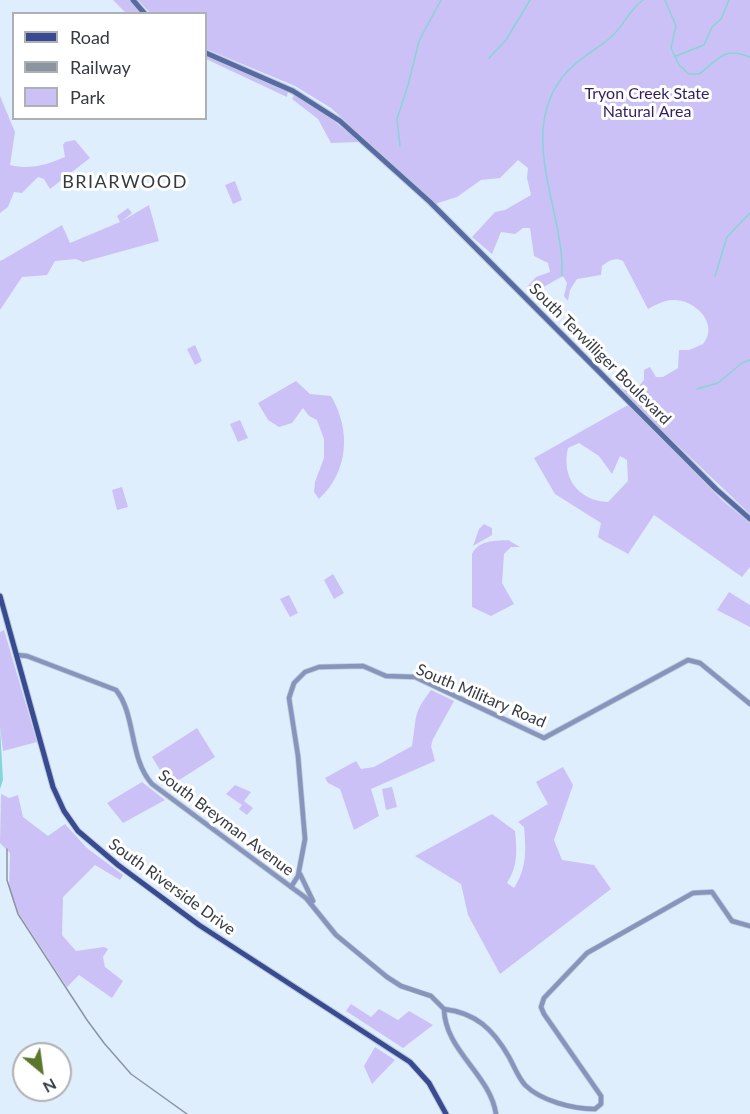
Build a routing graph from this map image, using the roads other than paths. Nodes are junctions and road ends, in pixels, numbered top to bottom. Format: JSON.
{"nodes":[{"id":1,"x":133,"y":0,"type":"edge"},
{"id":2,"x":143,"y":12,"type":"edge"},
{"id":3,"x":207,"y":52,"type":"edge"},
{"id":4,"x":750,"y":519,"type":"edge"},
{"id":5,"x":0,"y":596,"type":"edge"},
{"id":6,"x":17,"y":656,"type":"junction"},
{"id":7,"x":750,"y":704,"type":"edge"},
{"id":8,"x":300,"y":871,"type":"junction"},
{"id":9,"x":291,"y":887,"type":"junction"},
{"id":10,"x":317,"y":909,"type":"junction"},
{"id":11,"x":750,"y":926,"type":"edge"},
{"id":12,"x":444,"y":1009,"type":"junction"},
{"id":13,"x":446,"y":1114,"type":"edge"},
{"id":14,"x":496,"y":1114,"type":"edge"}],
"edges":[{"from":1,"to":2,"type":"main road"},
{"from":3,"to":4,"type":"main road","name":"South Terwilliger Boulevard"},
{"from":5,"to":6,"type":"main road","name":"South Riverside Drive"},
{"from":6,"to":9,"type":"street","name":"South Breyman Avenue"},
{"from":6,"to":13,"type":"main road","name":"South Riverside Drive"},
{"from":7,"to":8,"type":"street","name":"South Military Road"},
{"from":8,"to":9,"type":"street","name":"South Military Road"},
{"from":8,"to":10,"type":"street","name":"South Military Road"},
{"from":9,"to":10,"type":"street","name":"South Breyman Avenue"},
{"from":10,"to":12,"type":"street","name":"South Breyman Avenue"},
{"from":11,"to":12,"type":"street"},
{"from":12,"to":14,"type":"street"}]}
